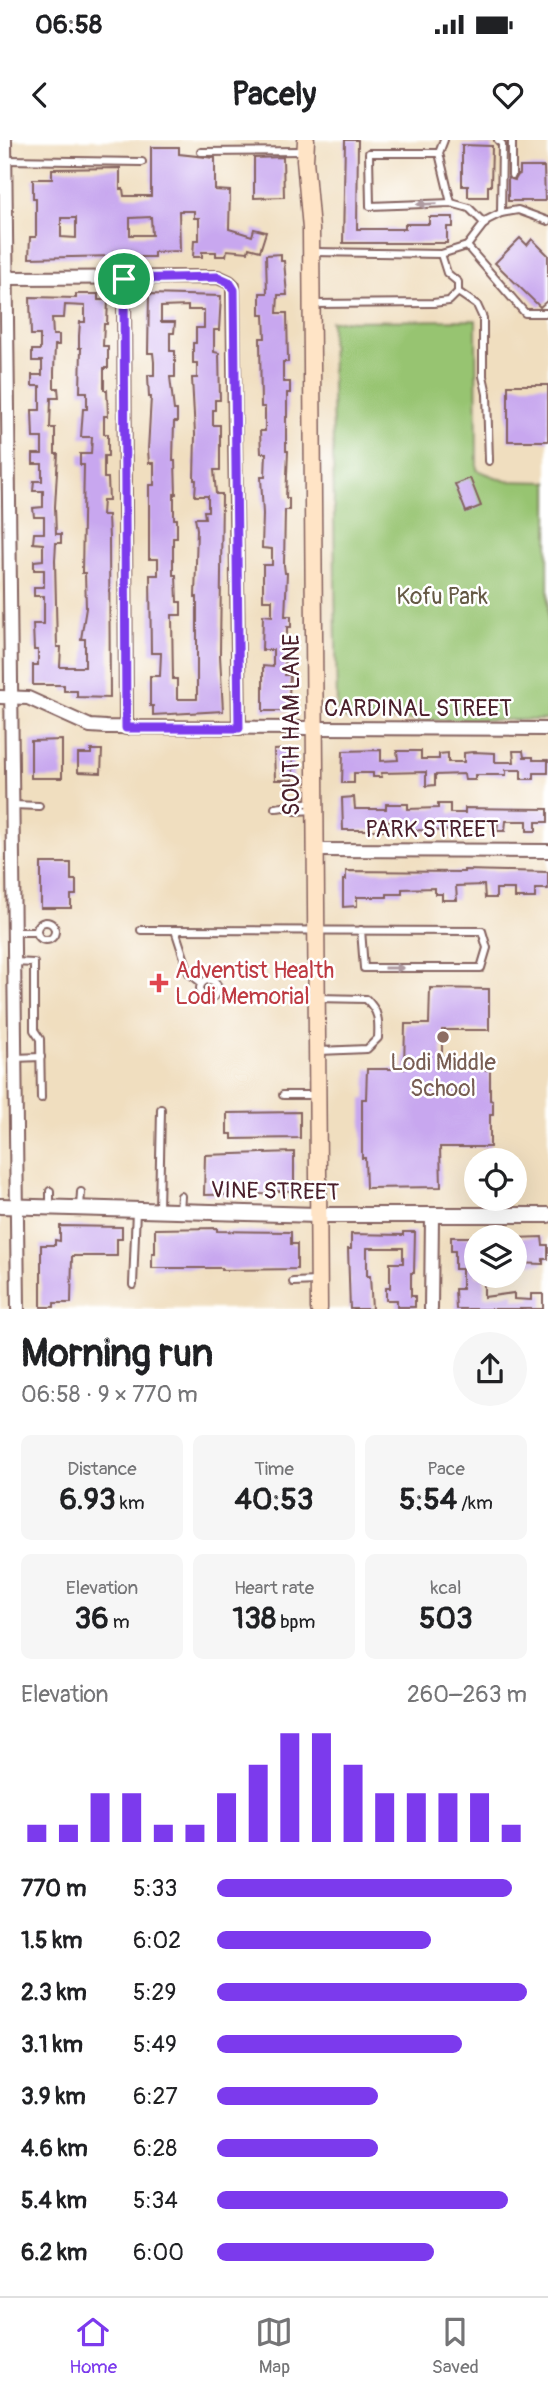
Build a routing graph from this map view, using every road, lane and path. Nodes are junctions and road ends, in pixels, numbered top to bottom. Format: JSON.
{"nodes":[{"id":1,"x":5,"y":140,"type":"edge"},
{"id":2,"x":444,"y":140,"type":"edge"},
{"id":3,"x":498,"y":140,"type":"edge"},
{"id":4,"x":512,"y":140,"type":"edge"},
{"id":5,"x":305,"y":146,"type":"edge"},
{"id":6,"x":201,"y":152,"type":"dead end"},
{"id":7,"x":439,"y":153,"type":"junction"},
{"id":8,"x":5,"y":160,"type":"junction"},
{"id":9,"x":142,"y":162,"type":"dead end"},
{"id":10,"x":512,"y":175,"type":"dead end"},
{"id":11,"x":512,"y":201,"type":"dead end"},
{"id":12,"x":451,"y":203,"type":"junction"},
{"id":13,"x":512,"y":211,"type":"junction"},
{"id":14,"x":501,"y":212,"type":"junction"},
{"id":15,"x":548,"y":221,"type":"edge"},
{"id":16,"x":485,"y":224,"type":"junction"},
{"id":17,"x":467,"y":246,"type":"junction"},
{"id":18,"x":312,"y":252,"type":"junction"},
{"id":19,"x":441,"y":254,"type":"junction"},
{"id":20,"x":7,"y":278,"type":"junction"},
{"id":21,"x":124,"y":279,"type":"junction"},
{"id":22,"x":458,"y":292,"type":"junction"},
{"id":23,"x":312,"y":304,"type":"junction"},
{"id":24,"x":548,"y":313,"type":"edge"},
{"id":25,"x":489,"y":461,"type":"dead end"},
{"id":26,"x":5,"y":463,"type":"edge"},
{"id":27,"x":5,"y":488,"type":"edge"},
{"id":28,"x":6,"y":697,"type":"edge"},
{"id":29,"x":126,"y":728,"type":"junction"},
{"id":30,"x":239,"y":728,"type":"junction"},
{"id":31,"x":314,"y":728,"type":"junction"},
{"id":32,"x":548,"y":729,"type":"edge"},
{"id":33,"x":13,"y":805,"type":"junction"},
{"id":34,"x":39,"y":806,"type":"dead end"},
{"id":35,"x":314,"y":806,"type":"junction"},
{"id":36,"x":275,"y":808,"type":"dead end"},
{"id":37,"x":315,"y":850,"type":"junction"},
{"id":38,"x":548,"y":851,"type":"edge"},
{"id":39,"x":141,"y":930,"type":"dead end"},
{"id":40,"x":175,"y":930,"type":"junction"},
{"id":41,"x":361,"y":930,"type":"junction"},
{"id":42,"x":316,"y":931,"type":"junction"},
{"id":43,"x":14,"y":932,"type":"junction"},
{"id":44,"x":37,"y":932,"type":"junction"},
{"id":45,"x":0,"y":957,"type":"edge"},
{"id":46,"x":14,"y":960,"type":"junction"},
{"id":47,"x":202,"y":983,"type":"junction"},
{"id":48,"x":316,"y":998,"type":"junction"},
{"id":49,"x":14,"y":1030,"type":"junction"},
{"id":50,"x":34,"y":1030,"type":"junction"},
{"id":51,"x":317,"y":1051,"type":"junction"},
{"id":52,"x":41,"y":1057,"type":"junction"},
{"id":53,"x":14,"y":1058,"type":"junction"},
{"id":54,"x":0,"y":1088,"type":"edge"},
{"id":55,"x":15,"y":1088,"type":"junction"},
{"id":56,"x":283,"y":1095,"type":"dead end"},
{"id":57,"x":317,"y":1095,"type":"junction"},
{"id":58,"x":41,"y":1098,"type":"dead end"},
{"id":59,"x":161,"y":1109,"type":"dead end"},
{"id":60,"x":50,"y":1191,"type":"dead end"},
{"id":61,"x":81,"y":1192,"type":"dead end"},
{"id":62,"x":0,"y":1206,"type":"edge"},
{"id":63,"x":16,"y":1206,"type":"junction"},
{"id":64,"x":50,"y":1207,"type":"junction"},
{"id":65,"x":80,"y":1208,"type":"junction"},
{"id":66,"x":136,"y":1209,"type":"junction"},
{"id":67,"x":159,"y":1210,"type":"junction"},
{"id":68,"x":318,"y":1215,"type":"junction"},
{"id":69,"x":548,"y":1215,"type":"edge"},
{"id":70,"x":432,"y":1216,"type":"junction"},
{"id":71,"x":319,"y":1281,"type":"junction"},
{"id":72,"x":293,"y":1282,"type":"dead end"},
{"id":73,"x":133,"y":1285,"type":"dead end"},
{"id":74,"x":18,"y":1309,"type":"edge"},
{"id":75,"x":319,"y":1309,"type":"edge"},
{"id":76,"x":431,"y":1309,"type":"edge"}],
"edges":[{"from":1,"to":8,"type":"street"},
{"from":2,"to":7,"type":"lane"},
{"from":3,"to":14,"type":"lane"},
{"from":4,"to":10,"type":"lane"},
{"from":5,"to":6,"type":"lane"},
{"from":5,"to":18,"type":"main road","name":"SOUTH HAM LANE"},
{"from":7,"to":12,"type":"lane"},
{"from":12,"to":7,"type":"lane","one_way":true},
{"from":8,"to":9,"type":"lane"},
{"from":8,"to":20,"type":"street"},
{"from":11,"to":13,"type":"lane"},
{"from":12,"to":16,"type":"lane"},
{"from":13,"to":14,"type":"lane"},
{"from":13,"to":15,"type":"lane"},
{"from":14,"to":16,"type":"lane"},
{"from":16,"to":17,"type":"lane"},
{"from":17,"to":19,"type":"lane"},
{"from":17,"to":24,"type":"lane"},
{"from":18,"to":19,"type":"lane"},
{"from":18,"to":23,"type":"main road","name":"SOUTH HAM LANE"},
{"from":19,"to":22,"type":"lane"},
{"from":20,"to":21,"type":"street"},
{"from":20,"to":26,"type":"street"},
{"from":21,"to":29,"type":"street"},
{"from":21,"to":30,"type":"street"},
{"from":22,"to":23,"type":"lane"},
{"from":22,"to":25,"type":"lane"},
{"from":23,"to":31,"type":"main road","name":"SOUTH HAM LANE"},
{"from":26,"to":27,"type":"street"},
{"from":27,"to":28,"type":"street"},
{"from":28,"to":29,"type":"street","name":"CARDINAL STREET"},
{"from":28,"to":33,"type":"street"},
{"from":29,"to":30,"type":"street","name":"CARDINAL STREET"},
{"from":30,"to":31,"type":"street","name":"CARDINAL STREET"},
{"from":31,"to":32,"type":"street","name":"CARDINAL STREET"},
{"from":31,"to":35,"type":"main road","name":"SOUTH HAM LANE"},
{"from":33,"to":34,"type":"lane"},
{"from":33,"to":43,"type":"street"},
{"from":35,"to":36,"type":"lane"},
{"from":35,"to":37,"type":"main road","name":"SOUTH HAM LANE"},
{"from":37,"to":38,"type":"street","name":"PARK STREET"},
{"from":37,"to":42,"type":"main road","name":"SOUTH HAM LANE"},
{"from":39,"to":40,"type":"lane"},
{"from":40,"to":42,"type":"lane"},
{"from":40,"to":47,"type":"lane"},
{"from":41,"to":41,"type":"lane","one_way":true},
{"from":41,"to":42,"type":"lane"},
{"from":42,"to":48,"type":"main road","name":"SOUTH HAM LANE"},
{"from":43,"to":44,"type":"lane"},
{"from":43,"to":46,"type":"street"},
{"from":44,"to":44,"type":"lane"},
{"from":45,"to":46,"type":"street"},
{"from":46,"to":49,"type":"street"},
{"from":46,"to":50,"type":"lane"},
{"from":47,"to":47,"type":"lane"},
{"from":48,"to":51,"type":"main road","name":"SOUTH HAM LANE"},
{"from":48,"to":51,"type":"lane"},
{"from":49,"to":50,"type":"lane"},
{"from":49,"to":53,"type":"street"},
{"from":50,"to":52,"type":"lane"},
{"from":51,"to":57,"type":"main road","name":"SOUTH HAM LANE"},
{"from":52,"to":53,"type":"lane"},
{"from":52,"to":58,"type":"lane"},
{"from":53,"to":55,"type":"street"},
{"from":54,"to":55,"type":"street"},
{"from":55,"to":63,"type":"street"},
{"from":56,"to":57,"type":"lane"},
{"from":57,"to":68,"type":"main road","name":"SOUTH HAM LANE"},
{"from":59,"to":67,"type":"lane"},
{"from":60,"to":64,"type":"lane"},
{"from":61,"to":65,"type":"lane"},
{"from":62,"to":63,"type":"street","name":"VINE STREET"},
{"from":63,"to":64,"type":"street","name":"VINE STREET"},
{"from":63,"to":74,"type":"street"},
{"from":64,"to":65,"type":"street","name":"VINE STREET"},
{"from":65,"to":66,"type":"street","name":"VINE STREET"},
{"from":66,"to":67,"type":"street","name":"VINE STREET"},
{"from":66,"to":73,"type":"lane"},
{"from":67,"to":68,"type":"street","name":"VINE STREET"},
{"from":68,"to":70,"type":"street","name":"VINE STREET"},
{"from":68,"to":71,"type":"main road","name":"SOUTH HAM LANE"},
{"from":69,"to":70,"type":"street","name":"VINE STREET"},
{"from":70,"to":76,"type":"street"},
{"from":71,"to":72,"type":"lane"},
{"from":71,"to":75,"type":"main road","name":"SOUTH HAM LANE"}]}
